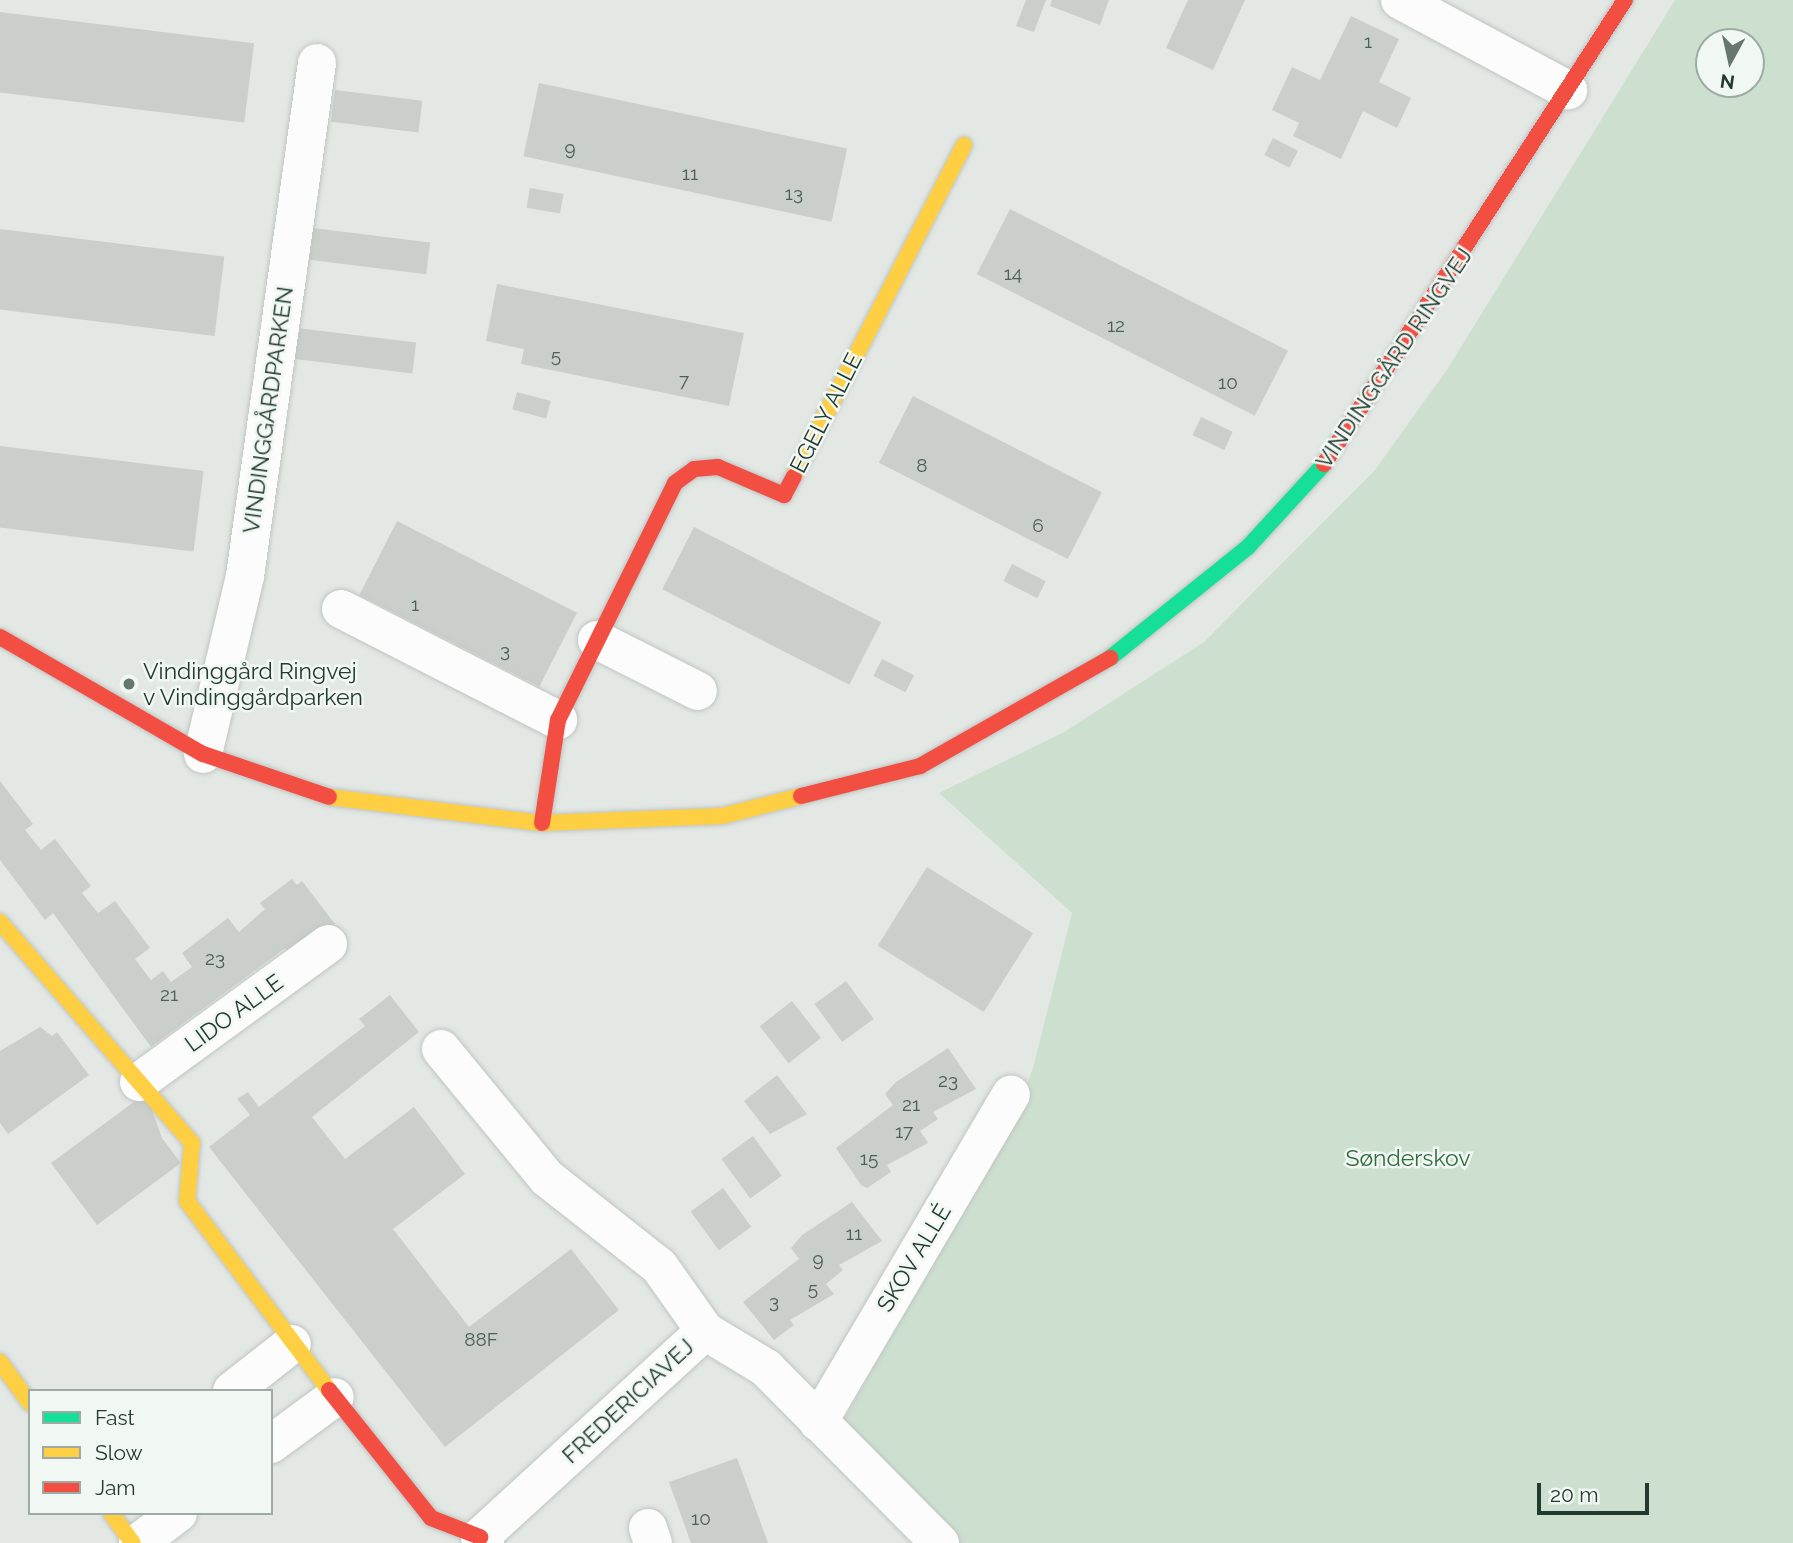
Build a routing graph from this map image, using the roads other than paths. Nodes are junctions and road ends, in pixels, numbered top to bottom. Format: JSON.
{"nodes":[{"id":1,"x":1400,"y":0,"type":"edge"},
{"id":2,"x":1625,"y":0,"type":"edge"},
{"id":3,"x":317,"y":63,"type":"dead end"},
{"id":4,"x":1568,"y":90,"type":"junction"},
{"id":5,"x":964,"y":145,"type":"dead end"},
{"id":6,"x":341,"y":609,"type":"dead end"},
{"id":7,"x":0,"y":637,"type":"edge"},
{"id":8,"x":597,"y":640,"type":"junction"},
{"id":9,"x":698,"y":691,"type":"dead end"},
{"id":10,"x":558,"y":720,"type":"junction"},
{"id":11,"x":203,"y":754,"type":"junction"},
{"id":12,"x":542,"y":823,"type":"junction"},
{"id":13,"x":0,"y":922,"type":"edge"},
{"id":14,"x":328,"y":944,"type":"dead end"},
{"id":15,"x":441,"y":1049,"type":"dead end"},
{"id":16,"x":139,"y":1082,"type":"junction"},
{"id":17,"x":1011,"y":1095,"type":"dead end"},
{"id":18,"x":705,"y":1331,"type":"junction"},
{"id":19,"x":292,"y":1344,"type":"junction"},
{"id":20,"x":0,"y":1362,"type":"edge"},
{"id":21,"x":235,"y":1389,"type":"edge"},
{"id":22,"x":335,"y":1396,"type":"junction"},
{"id":23,"x":28,"y":1400,"type":"edge"},
{"id":24,"x":818,"y":1422,"type":"junction"},
{"id":25,"x":273,"y":1442,"type":"edge"},
{"id":26,"x":112,"y":1515,"type":"edge"},
{"id":27,"x":175,"y":1515,"type":"edge"},
{"id":28,"x":482,"y":1540,"type":"edge"},
{"id":29,"x":136,"y":1543,"type":"edge"},
{"id":30,"x":940,"y":1543,"type":"edge"}],
"edges":[{"from":1,"to":4,"type":"street"},
{"from":2,"to":4,"type":"street","name":"VINDINGGÅRD RINGVEJ"},
{"from":3,"to":11,"type":"street","name":"VINDINGGÅRDPARKEN"},
{"from":4,"to":12,"type":"street","name":"VINDINGGÅRD RINGVEJ"},
{"from":5,"to":8,"type":"street","name":"EGELY ALLE"},
{"from":6,"to":10,"type":"street"},
{"from":7,"to":11,"type":"street","name":"VINDINGGÅRD RINGVEJ"},
{"from":8,"to":9,"type":"street"},
{"from":8,"to":10,"type":"street","name":"EGELY ALLE"},
{"from":10,"to":12,"type":"street","name":"EGELY ALLE"},
{"from":11,"to":12,"type":"street","name":"VINDINGGÅRD RINGVEJ"},
{"from":13,"to":16,"type":"street"},
{"from":14,"to":16,"type":"street","name":"LIDO ALLE"},
{"from":15,"to":18,"type":"street","name":"FREDERICIAVEJ"},
{"from":16,"to":19,"type":"street","name":"FREDERICIAVEJ"},
{"from":17,"to":24,"type":"street","name":"SKOV ALLÉ"},
{"from":18,"to":24,"type":"street"},
{"from":18,"to":28,"type":"street","name":"FREDERICIAVEJ"},
{"from":19,"to":21,"type":"street"},
{"from":19,"to":22,"type":"street","name":"FREDERICIAVEJ"},
{"from":20,"to":23,"type":"street"},
{"from":22,"to":25,"type":"street"},
{"from":22,"to":28,"type":"street","name":"FREDERICIAVEJ"},
{"from":24,"to":30,"type":"street"},
{"from":26,"to":29,"type":"street"},
{"from":27,"to":29,"type":"street"}]}
